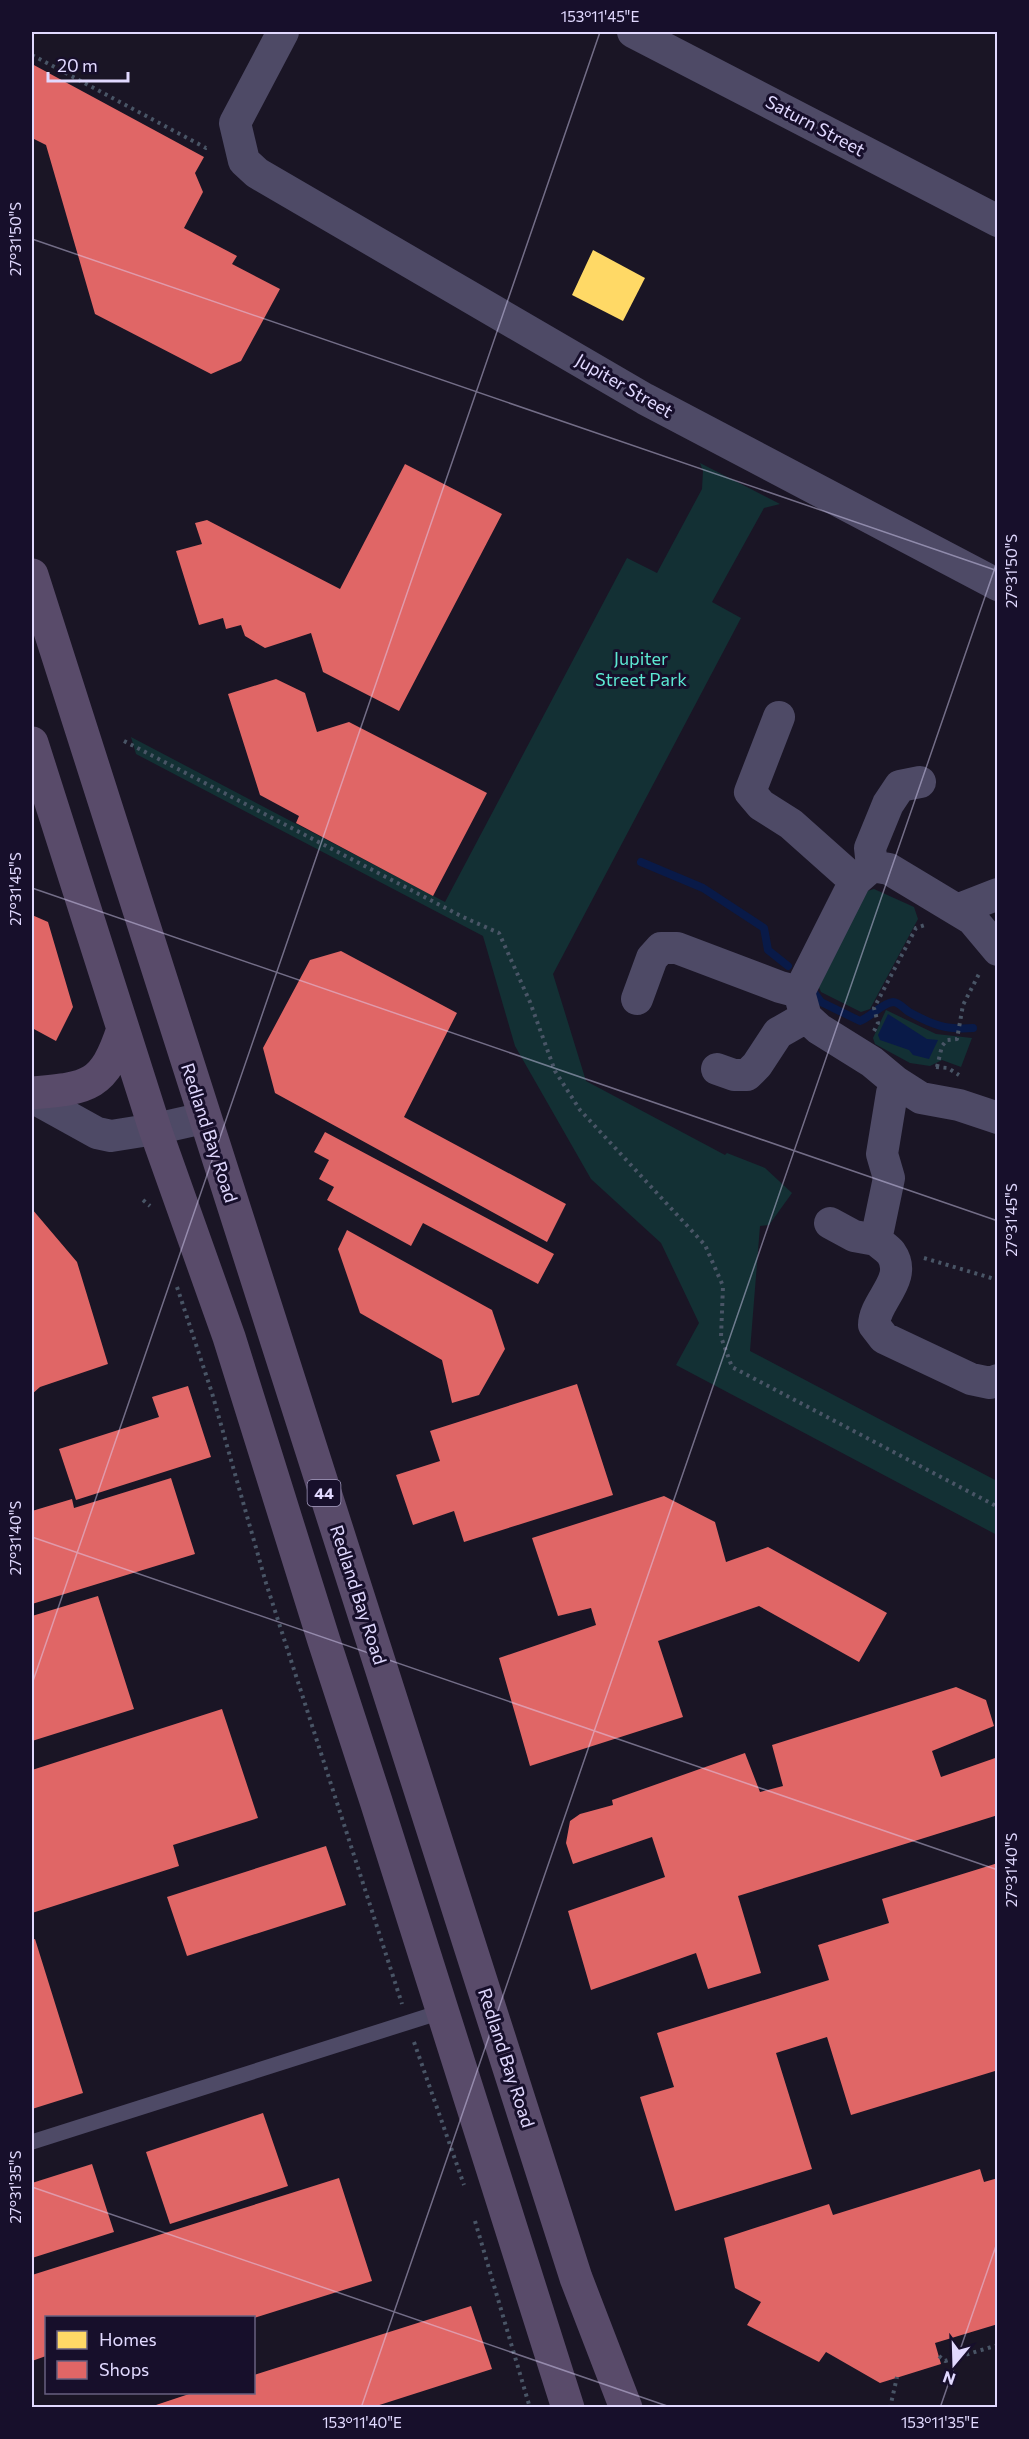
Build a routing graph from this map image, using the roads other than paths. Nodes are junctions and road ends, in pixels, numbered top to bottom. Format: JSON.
{"nodes":[{"id":1,"x":283,"y":32,"type":"edge"},
{"id":2,"x":633,"y":32,"type":"edge"},
{"id":3,"x":998,"y":222,"type":"edge"},
{"id":4,"x":32,"y":575,"type":"edge"},
{"id":5,"x":998,"y":585,"type":"edge"},
{"id":6,"x":779,"y":717,"type":"dead end"},
{"id":7,"x":32,"y":743,"type":"edge"},
{"id":8,"x":920,"y":782,"type":"dead end"},
{"id":9,"x":863,"y":873,"type":"junction"},
{"id":10,"x":998,"y":894,"type":"edge"},
{"id":11,"x":944,"y":915,"type":"junction"},
{"id":12,"x":998,"y":950,"type":"edge"},
{"id":13,"x":637,"y":999,"type":"dead end"},
{"id":14,"x":803,"y":1004,"type":"junction"},
{"id":15,"x":123,"y":1029,"type":"junction"},
{"id":16,"x":717,"y":1069,"type":"dead end"},
{"id":17,"x":896,"y":1082,"type":"junction"},
{"id":18,"x":32,"y":1095,"type":"edge"},
{"id":19,"x":204,"y":1118,"type":"junction"},
{"id":20,"x":998,"y":1118,"type":"edge"},
{"id":21,"x":155,"y":1129,"type":"junction"},
{"id":22,"x":830,"y":1223,"type":"dead end"},
{"id":23,"x":876,"y":1240,"type":"junction"},
{"id":24,"x":998,"y":1380,"type":"edge"},
{"id":25,"x":486,"y":1998,"type":"junction"},
{"id":26,"x":444,"y":2011,"type":"junction"},
{"id":27,"x":32,"y":2142,"type":"edge"},
{"id":28,"x":568,"y":2408,"type":"edge"},
{"id":29,"x":626,"y":2408,"type":"edge"}],
"edges":[{"from":1,"to":5,"type":"street","name":"Jupiter Street"},
{"from":2,"to":3,"type":"street","name":"Saturn Street"},
{"from":4,"to":19,"type":"main road","name":"Redland Bay Road","number":"44"},
{"from":6,"to":9,"type":"street"},
{"from":7,"to":15,"type":"main road","number":"44"},
{"from":8,"to":9,"type":"street"},
{"from":9,"to":11,"type":"street"},
{"from":9,"to":14,"type":"street"},
{"from":10,"to":11,"type":"street"},
{"from":11,"to":12,"type":"street"},
{"from":13,"to":14,"type":"street"},
{"from":14,"to":16,"type":"street"},
{"from":14,"to":17,"type":"street"},
{"from":15,"to":18,"type":"main road"},
{"from":15,"to":21,"type":"main road","number":"44"},
{"from":17,"to":20,"type":"street"},
{"from":17,"to":23,"type":"street"},
{"from":18,"to":21,"type":"street"},
{"from":19,"to":21,"type":"street"},
{"from":19,"to":25,"type":"main road","name":"Redland Bay Road","number":"44"},
{"from":21,"to":26,"type":"main road","number":"44"},
{"from":22,"to":23,"type":"street"},
{"from":23,"to":24,"type":"street"},
{"from":25,"to":26,"type":"main road"},
{"from":25,"to":29,"type":"main road","name":"Redland Bay Road","number":"44"},
{"from":26,"to":27,"type":"lane"},
{"from":26,"to":28,"type":"main road","number":"44"}]}
